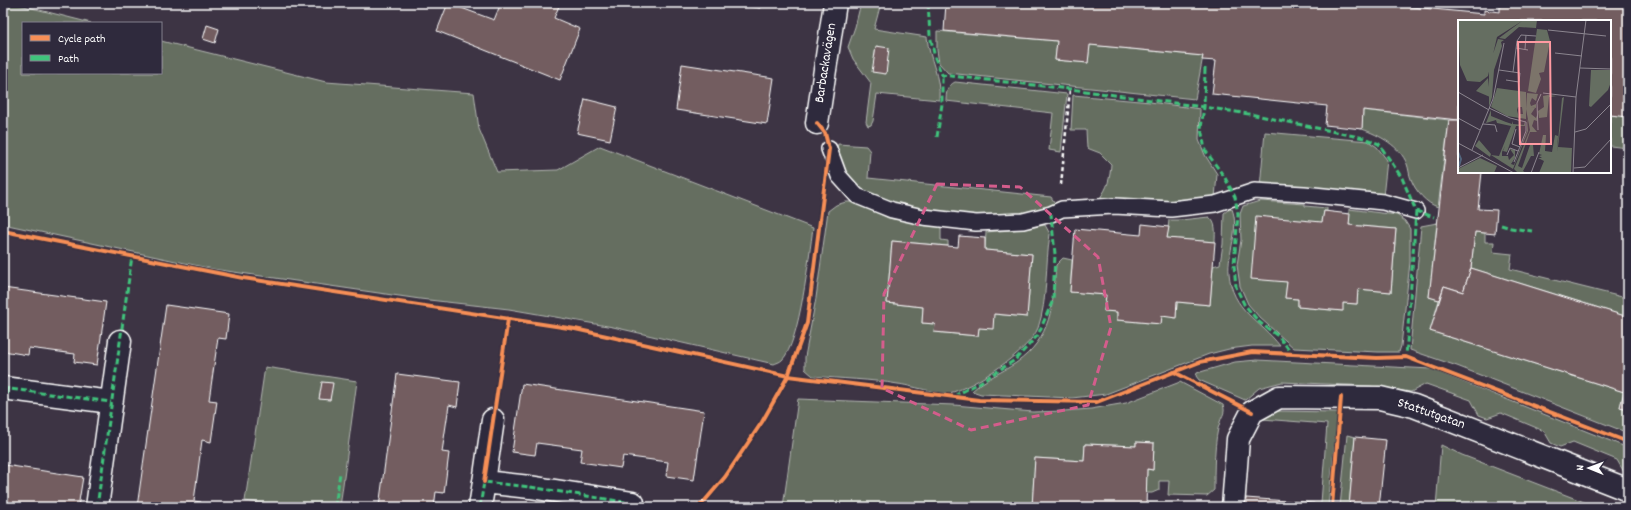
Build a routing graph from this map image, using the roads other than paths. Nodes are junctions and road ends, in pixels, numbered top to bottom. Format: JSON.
{"nodes":[{"id":1,"x":835,"y":3,"type":"edge"},
{"id":2,"x":817,"y":123,"type":"dead end"},
{"id":3,"x":829,"y":149,"type":"dead end"},
{"id":4,"x":1416,"y":211,"type":"dead end"},
{"id":5,"x":120,"y":341,"type":"dead end"},
{"id":6,"x":3,"y":388,"type":"edge"},
{"id":7,"x":111,"y":402,"type":"junction"},
{"id":8,"x":493,"y":420,"type":"dead end"},
{"id":9,"x":484,"y":482,"type":"junction"},
{"id":10,"x":1628,"y":490,"type":"edge"},
{"id":11,"x":97,"y":507,"type":"edge"},
{"id":12,"x":480,"y":507,"type":"edge"},
{"id":13,"x":633,"y":507,"type":"edge"},
{"id":14,"x":1233,"y":507,"type":"edge"}],
"edges":[{"from":1,"to":2,"type":"street","name":"Barbackavägen"},
{"from":3,"to":4,"type":"lane"},
{"from":5,"to":7,"type":"street"},
{"from":6,"to":7,"type":"street"},
{"from":7,"to":11,"type":"street"},
{"from":8,"to":9,"type":"street"},
{"from":9,"to":12,"type":"street"},
{"from":9,"to":13,"type":"street"},
{"from":10,"to":14,"type":"street","name":"Stattutgatan"}]}
